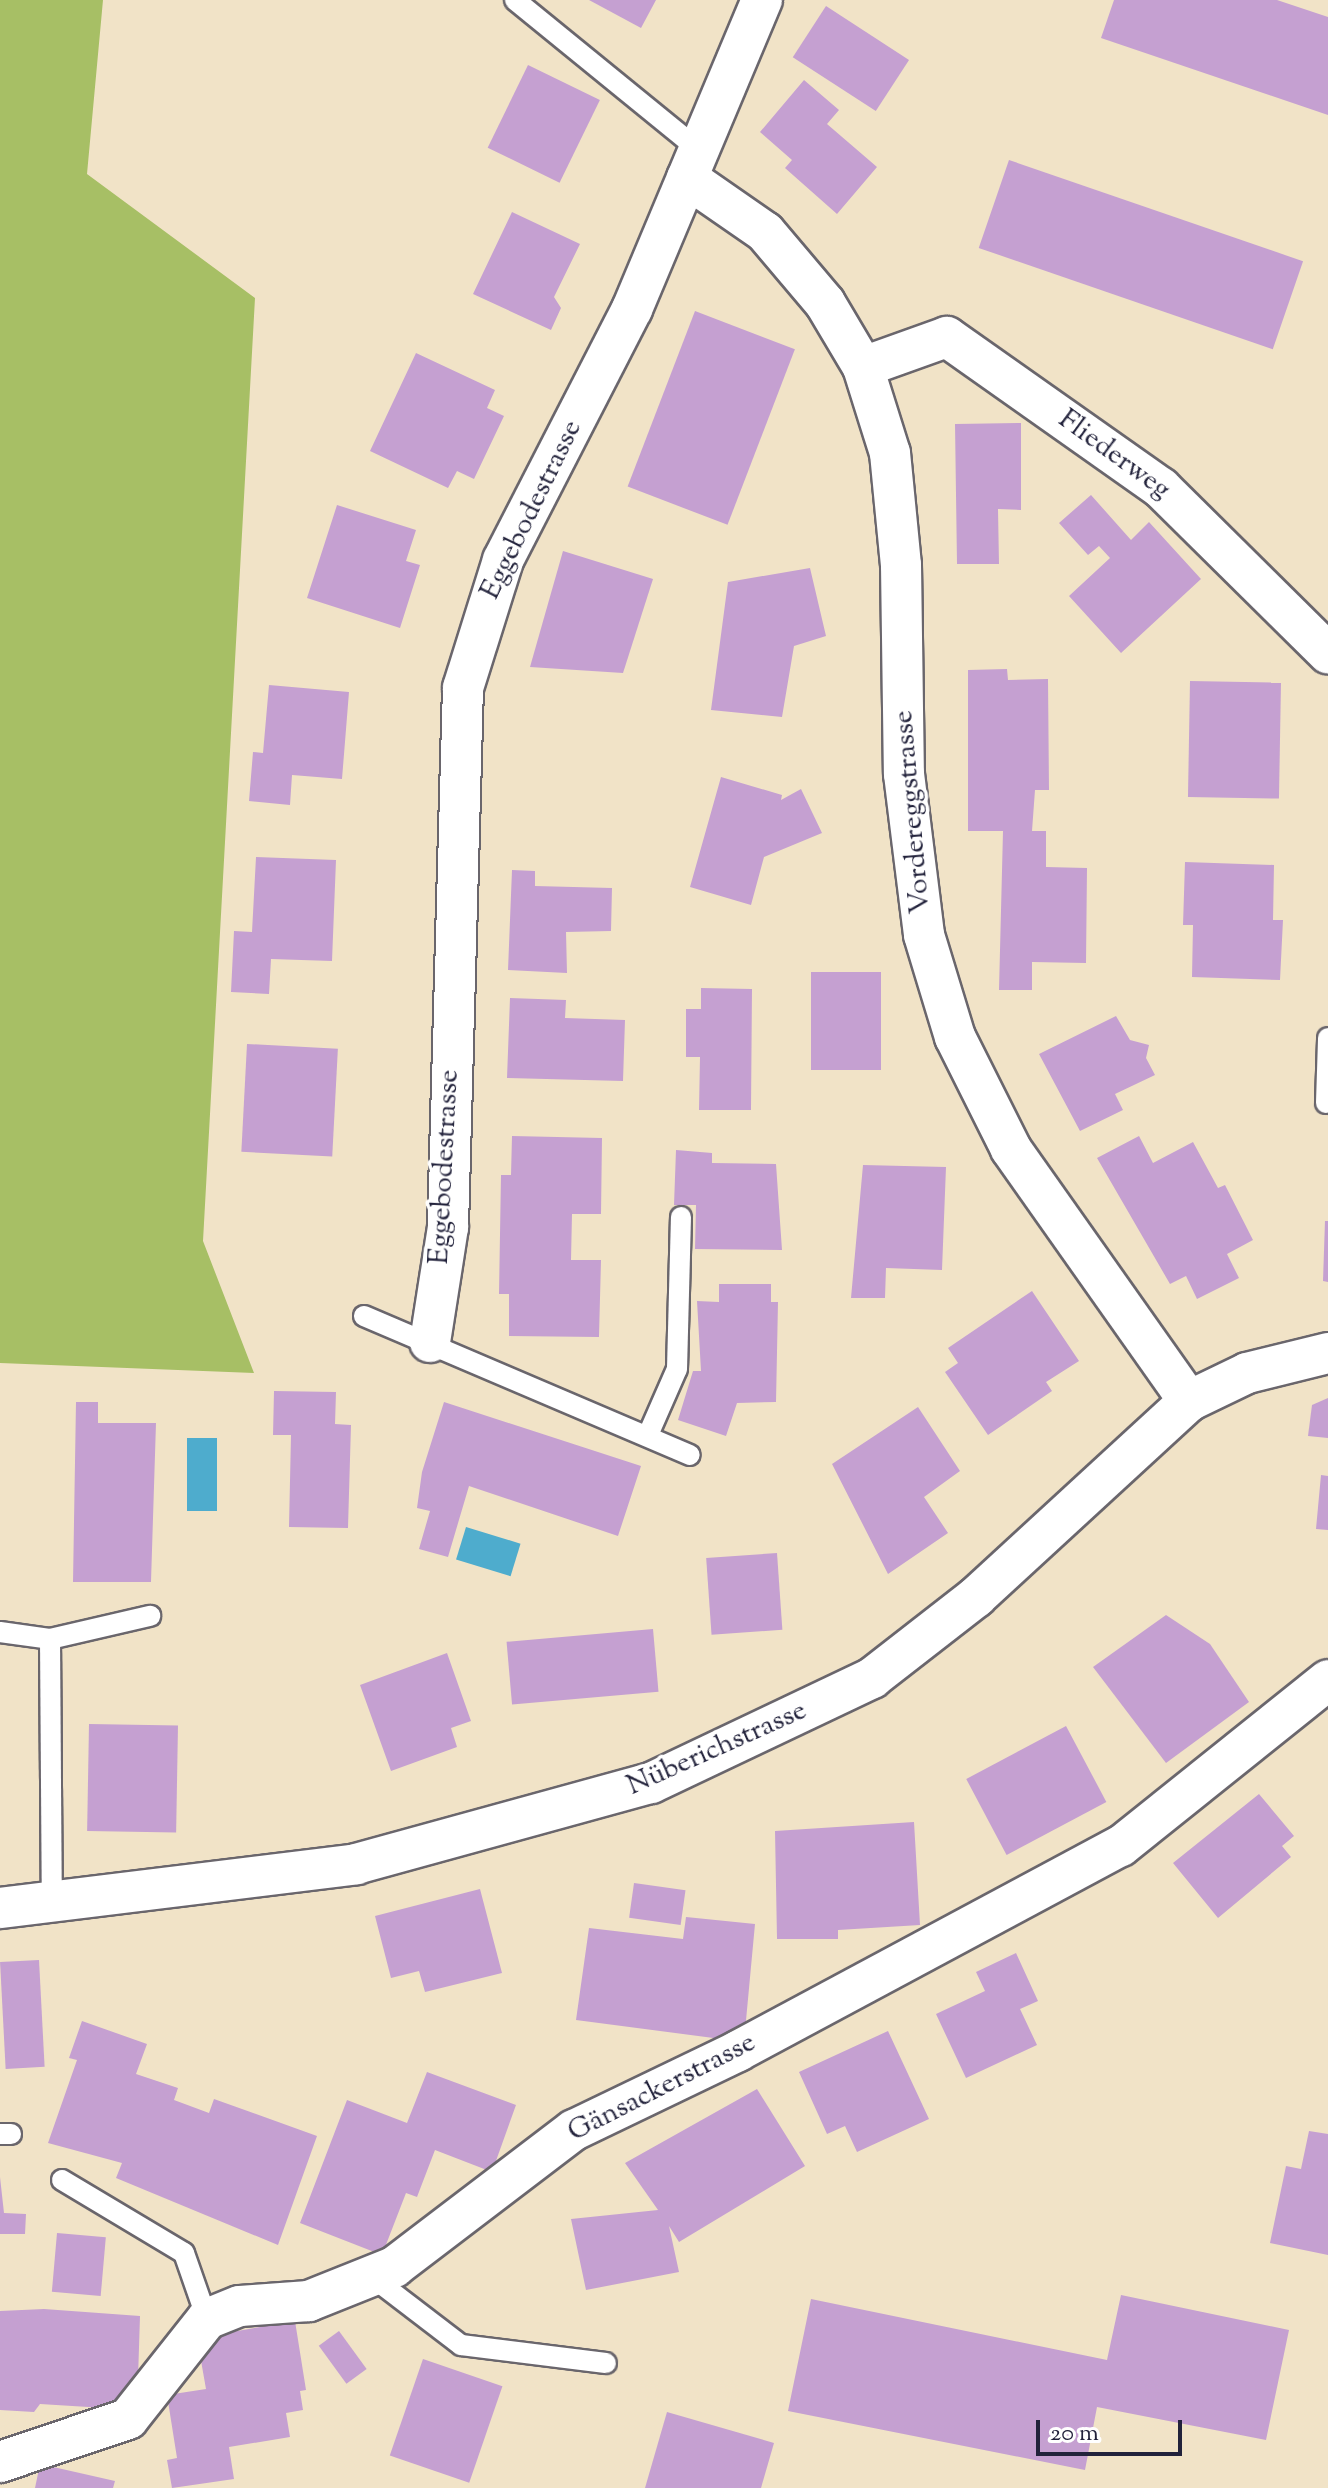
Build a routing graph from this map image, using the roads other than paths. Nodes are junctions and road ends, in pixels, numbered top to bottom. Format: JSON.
{"nodes":[{"id":1,"x":515,"y":0,"type":"edge"},
{"id":2,"x":762,"y":0,"type":"edge"},
{"id":3,"x":693,"y":164,"type":"junction"},
{"id":4,"x":863,"y":367,"type":"junction"},
{"id":5,"x":1328,"y":653,"type":"edge"},
{"id":6,"x":1328,"y":1038,"type":"edge"},
{"id":7,"x":1326,"y":1103,"type":"dead end"},
{"id":8,"x":681,"y":1217,"type":"dead end"},
{"id":9,"x":364,"y":1316,"type":"dead end"},
{"id":10,"x":430,"y":1342,"type":"junction"},
{"id":11,"x":1328,"y":1353,"type":"edge"},
{"id":12,"x":1189,"y":1401,"type":"junction"},
{"id":13,"x":648,"y":1435,"type":"junction"},
{"id":14,"x":690,"y":1455,"type":"dead end"},
{"id":15,"x":150,"y":1616,"type":"dead end"},
{"id":16,"x":0,"y":1632,"type":"edge"},
{"id":17,"x":50,"y":1639,"type":"junction"},
{"id":18,"x":1328,"y":1680,"type":"edge"},
{"id":19,"x":52,"y":1903,"type":"junction"},
{"id":20,"x":0,"y":1908,"type":"edge"},
{"id":21,"x":62,"y":2180,"type":"dead end"},
{"id":22,"x":372,"y":2277,"type":"junction"},
{"id":23,"x":207,"y":2319,"type":"junction"},
{"id":24,"x":606,"y":2363,"type":"dead end"},
{"id":25,"x":0,"y":2462,"type":"edge"}],
"edges":[{"from":1,"to":3,"type":"lane"},
{"from":2,"to":3,"type":"street","name":"Eggebodestrasse"},
{"from":3,"to":4,"type":"street","name":"Vordereggstrasse"},
{"from":3,"to":10,"type":"street","name":"Eggebodestrasse"},
{"from":4,"to":5,"type":"street","name":"Fliederweg"},
{"from":4,"to":12,"type":"street","name":"Vordereggstrasse"},
{"from":6,"to":7,"type":"lane"},
{"from":8,"to":13,"type":"lane"},
{"from":9,"to":10,"type":"lane"},
{"from":10,"to":13,"type":"lane"},
{"from":11,"to":12,"type":"street","name":"Nüberichstrasse"},
{"from":12,"to":19,"type":"street","name":"Nüberichstrasse"},
{"from":13,"to":14,"type":"lane"},
{"from":15,"to":17,"type":"lane"},
{"from":16,"to":17,"type":"lane"},
{"from":17,"to":19,"type":"lane"},
{"from":18,"to":22,"type":"street","name":"Gänsackerstrasse"},
{"from":19,"to":20,"type":"street","name":"Nüberichstrasse"},
{"from":21,"to":23,"type":"lane"},
{"from":22,"to":23,"type":"street","name":"Gänsackerstrasse"},
{"from":22,"to":24,"type":"lane"},
{"from":23,"to":25,"type":"street"}]}
